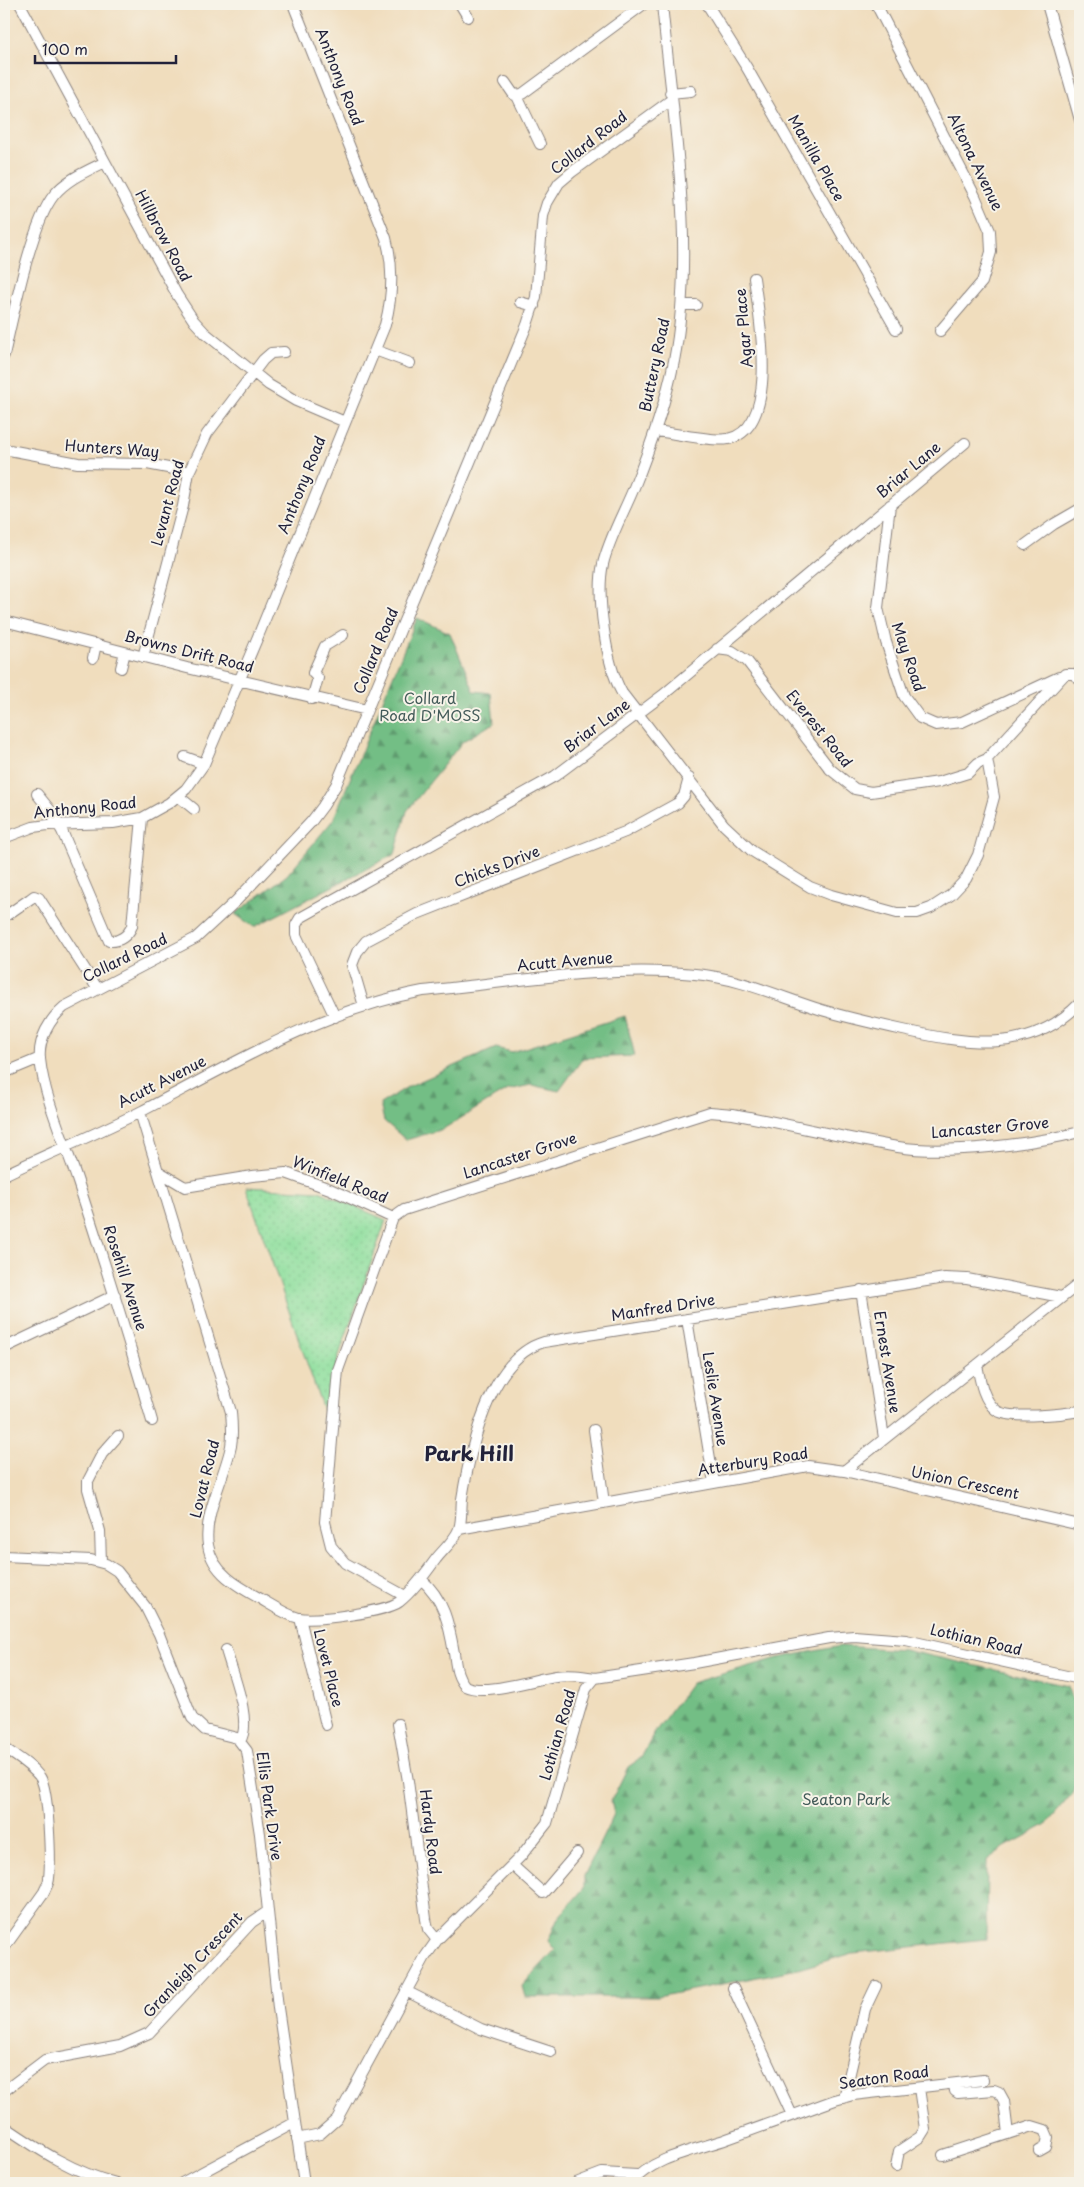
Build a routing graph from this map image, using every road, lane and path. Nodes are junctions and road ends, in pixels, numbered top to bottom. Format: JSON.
{"nodes":[{"id":1,"x":20,"y":4,"type":"edge"},
{"id":2,"x":293,"y":4,"type":"edge"},
{"id":3,"x":460,"y":4,"type":"edge"},
{"id":4,"x":644,"y":4,"type":"edge"},
{"id":5,"x":662,"y":4,"type":"edge"},
{"id":6,"x":707,"y":4,"type":"edge"},
{"id":7,"x":876,"y":4,"type":"edge"},
{"id":8,"x":1047,"y":4,"type":"edge"},
{"id":9,"x":468,"y":17,"type":"dead end"},
{"id":10,"x":505,"y":82,"type":"dead end"},
{"id":11,"x":691,"y":91,"type":"dead end"},
{"id":12,"x":516,"y":96,"type":"junction"},
{"id":13,"x":671,"y":97,"type":"junction"},
{"id":14,"x":1080,"y":120,"type":"edge"},
{"id":15,"x":540,"y":144,"type":"dead end"},
{"id":16,"x":106,"y":162,"type":"junction"},
{"id":17,"x":754,"y":278,"type":"dead end"},
{"id":18,"x":520,"y":302,"type":"dead end"},
{"id":19,"x":682,"y":305,"type":"junction"},
{"id":20,"x":696,"y":305,"type":"dead end"},
{"id":21,"x":534,"y":306,"type":"junction"},
{"id":22,"x":896,"y":329,"type":"dead end"},
{"id":23,"x":940,"y":331,"type":"dead end"},
{"id":24,"x":375,"y":350,"type":"junction"},
{"id":25,"x":284,"y":352,"type":"dead end"},
{"id":26,"x":4,"y":355,"type":"edge"},
{"id":27,"x":410,"y":363,"type":"dead end"},
{"id":28,"x":254,"y":372,"type":"junction"},
{"id":29,"x":344,"y":422,"type":"junction"},
{"id":30,"x":656,"y":431,"type":"junction"},
{"id":31,"x":965,"y":443,"type":"dead end"},
{"id":32,"x":4,"y":449,"type":"edge"},
{"id":33,"x":189,"y":472,"type":"junction"},
{"id":34,"x":890,"y":506,"type":"junction"},
{"id":35,"x":1080,"y":509,"type":"edge"},
{"id":36,"x":1025,"y":545,"type":"dead end"},
{"id":37,"x":4,"y":621,"type":"edge"},
{"id":38,"x":344,"y":635,"type":"dead end"},
{"id":39,"x":96,"y":644,"type":"junction"},
{"id":40,"x":717,"y":649,"type":"junction"},
{"id":41,"x":126,"y":652,"type":"junction"},
{"id":42,"x":143,"y":657,"type":"junction"},
{"id":43,"x":93,"y":658,"type":"dead end"},
{"id":44,"x":121,"y":668,"type":"dead end"},
{"id":45,"x":1064,"y":674,"type":"junction"},
{"id":46,"x":1080,"y":679,"type":"edge"},
{"id":47,"x":239,"y":680,"type":"junction"},
{"id":48,"x":312,"y":699,"type":"junction"},
{"id":49,"x":367,"y":710,"type":"junction"},
{"id":50,"x":638,"y":713,"type":"junction"},
{"id":51,"x":184,"y":757,"type":"dead end"},
{"id":52,"x":987,"y":759,"type":"junction"},
{"id":53,"x":204,"y":764,"type":"junction"},
{"id":54,"x":689,"y":778,"type":"junction"},
{"id":55,"x":36,"y":794,"type":"dead end"},
{"id":56,"x":178,"y":796,"type":"junction"},
{"id":57,"x":194,"y":809,"type":"dead end"},
{"id":58,"x":142,"y":818,"type":"junction"},
{"id":59,"x":58,"y":824,"type":"junction"},
{"id":60,"x":4,"y":838,"type":"edge"},
{"id":61,"x":4,"y":917,"type":"edge"},
{"id":62,"x":97,"y":988,"type":"junction"},
{"id":63,"x":1080,"y":1003,"type":"edge"},
{"id":64,"x":364,"y":1006,"type":"junction"},
{"id":65,"x":335,"y":1016,"type":"junction"},
{"id":66,"x":40,"y":1058,"type":"junction"},
{"id":67,"x":4,"y":1073,"type":"edge"},
{"id":68,"x":140,"y":1112,"type":"junction"},
{"id":69,"x":1080,"y":1132,"type":"edge"},
{"id":70,"x":66,"y":1146,"type":"junction"},
{"id":71,"x":158,"y":1171,"type":"junction"},
{"id":72,"x":4,"y":1175,"type":"edge"},
{"id":73,"x":393,"y":1218,"type":"junction"},
{"id":74,"x":1080,"y":1282,"type":"edge"},
{"id":75,"x":861,"y":1290,"type":"junction"},
{"id":76,"x":115,"y":1295,"type":"junction"},
{"id":77,"x":1061,"y":1297,"type":"junction"},
{"id":78,"x":687,"y":1319,"type":"junction"},
{"id":79,"x":4,"y":1348,"type":"edge"},
{"id":80,"x":977,"y":1365,"type":"junction"},
{"id":81,"x":1080,"y":1411,"type":"edge"},
{"id":82,"x":152,"y":1421,"type":"dead end"},
{"id":83,"x":594,"y":1430,"type":"dead end"},
{"id":84,"x":118,"y":1436,"type":"dead end"},
{"id":85,"x":884,"y":1438,"type":"junction"},
{"id":86,"x":844,"y":1471,"type":"junction"},
{"id":87,"x":714,"y":1483,"type":"junction"},
{"id":88,"x":604,"y":1503,"type":"junction"},
{"id":89,"x":1080,"y":1525,"type":"edge"},
{"id":90,"x":459,"y":1529,"type":"junction"},
{"id":91,"x":4,"y":1556,"type":"edge"},
{"id":92,"x":101,"y":1562,"type":"junction"},
{"id":93,"x":421,"y":1579,"type":"junction"},
{"id":94,"x":405,"y":1596,"type":"junction"},
{"id":95,"x":300,"y":1618,"type":"junction"},
{"id":96,"x":226,"y":1650,"type":"dead end"},
{"id":97,"x":595,"y":1678,"type":"junction"},
{"id":98,"x":1080,"y":1679,"type":"edge"},
{"id":99,"x":398,"y":1724,"type":"dead end"},
{"id":100,"x":326,"y":1725,"type":"dead end"},
{"id":101,"x":240,"y":1740,"type":"junction"},
{"id":102,"x":4,"y":1748,"type":"edge"},
{"id":103,"x":577,"y":1853,"type":"dead end"},
{"id":104,"x":512,"y":1865,"type":"junction"},
{"id":105,"x":267,"y":1912,"type":"junction"},
{"id":106,"x":437,"y":1940,"type":"junction"},
{"id":107,"x":4,"y":1948,"type":"edge"},
{"id":108,"x":876,"y":1986,"type":"dead end"},
{"id":109,"x":733,"y":1988,"type":"dead end"},
{"id":110,"x":406,"y":1991,"type":"junction"},
{"id":111,"x":551,"y":2052,"type":"dead end"},
{"id":112,"x":983,"y":2080,"type":"dead end"},
{"id":113,"x":954,"y":2084,"type":"junction"},
{"id":114,"x":919,"y":2088,"type":"junction"},
{"id":115,"x":4,"y":2091,"type":"edge"},
{"id":116,"x":844,"y":2098,"type":"junction"},
{"id":117,"x":792,"y":2115,"type":"junction"},
{"id":118,"x":294,"y":2123,"type":"junction"},
{"id":119,"x":4,"y":2126,"type":"edge"},
{"id":120,"x":1008,"y":2134,"type":"junction"},
{"id":121,"x":297,"y":2139,"type":"junction"},
{"id":122,"x":1039,"y":2151,"type":"dead end"},
{"id":123,"x":943,"y":2155,"type":"dead end"},
{"id":124,"x":896,"y":2166,"type":"dead end"},
{"id":125,"x":634,"y":2179,"type":"edge"},
{"id":126,"x":116,"y":2183,"type":"edge"},
{"id":127,"x":182,"y":2183,"type":"edge"},
{"id":128,"x":304,"y":2183,"type":"edge"},
{"id":129,"x":576,"y":2183,"type":"edge"}],
"edges":[{"from":1,"to":16,"type":"street","name":"Hillbrow Road"},
{"from":2,"to":24,"type":"street","name":"Anthony Road"},
{"from":3,"to":9,"type":"street"},
{"from":4,"to":12,"type":"street"},
{"from":5,"to":13,"type":"street","name":"Buttery Road"},
{"from":6,"to":22,"type":"street","name":"Manilla Place"},
{"from":7,"to":23,"type":"street","name":"Altona Avenue"},
{"from":8,"to":14,"type":"street"},
{"from":10,"to":12,"type":"street"},
{"from":11,"to":13,"type":"street"},
{"from":12,"to":15,"type":"street"},
{"from":13,"to":19,"type":"street","name":"Buttery Road"},
{"from":13,"to":21,"type":"street","name":"Collard Road"},
{"from":16,"to":26,"type":"street"},
{"from":16,"to":28,"type":"street","name":"Hillbrow Road"},
{"from":17,"to":30,"type":"street","name":"Agar Place"},
{"from":18,"to":21,"type":"street"},
{"from":19,"to":20,"type":"street"},
{"from":19,"to":30,"type":"street","name":"Buttery Road"},
{"from":21,"to":49,"type":"street","name":"Collard Road"},
{"from":24,"to":27,"type":"street"},
{"from":24,"to":29,"type":"street","name":"Anthony Road"},
{"from":25,"to":28,"type":"street","name":"Levant Road"},
{"from":28,"to":29,"type":"street","name":"Hillbrow Road"},
{"from":28,"to":33,"type":"street","name":"Levant Road"},
{"from":29,"to":47,"type":"street","name":"Anthony Road"},
{"from":30,"to":50,"type":"street","name":"Buttery Road"},
{"from":31,"to":34,"type":"street","name":"Briar Lane"},
{"from":32,"to":33,"type":"street","name":"Hunters Way"},
{"from":33,"to":42,"type":"street","name":"Levant Road"},
{"from":34,"to":40,"type":"street","name":"Briar Lane"},
{"from":34,"to":45,"type":"street","name":"May Road"},
{"from":35,"to":36,"type":"street"},
{"from":37,"to":39,"type":"street","name":"Browns Drift Road"},
{"from":38,"to":48,"type":"street"},
{"from":39,"to":41,"type":"street","name":"Browns Drift Road"},
{"from":39,"to":43,"type":"street"},
{"from":40,"to":50,"type":"street","name":"Briar Lane"},
{"from":40,"to":52,"type":"street","name":"Everest Road"},
{"from":41,"to":42,"type":"street","name":"Browns Drift Road"},
{"from":41,"to":44,"type":"street"},
{"from":42,"to":47,"type":"street","name":"Browns Drift Road"},
{"from":45,"to":46,"type":"street"},
{"from":45,"to":52,"type":"street","name":"Everest Road"},
{"from":47,"to":48,"type":"street","name":"Browns Drift Road"},
{"from":47,"to":53,"type":"street","name":"Anthony Road"},
{"from":48,"to":49,"type":"street","name":"Browns Drift Road"},
{"from":49,"to":62,"type":"street","name":"Collard Road"},
{"from":50,"to":54,"type":"street","name":"Buttery Road"},
{"from":50,"to":65,"type":"street","name":"Briar Lane"},
{"from":51,"to":53,"type":"street"},
{"from":52,"to":54,"type":"street","name":"Buttery Road"},
{"from":53,"to":56,"type":"street","name":"Anthony Road"},
{"from":54,"to":64,"type":"street","name":"Chicks Drive"},
{"from":55,"to":59,"type":"street"},
{"from":56,"to":57,"type":"street"},
{"from":56,"to":58,"type":"street","name":"Anthony Road"},
{"from":58,"to":59,"type":"street","name":"Anthony Road"},
{"from":58,"to":59,"type":"street"},
{"from":59,"to":60,"type":"street","name":"Anthony Road"},
{"from":61,"to":62,"type":"street"},
{"from":62,"to":66,"type":"street","name":"Collard Road"},
{"from":63,"to":64,"type":"street","name":"Acutt Avenue"},
{"from":64,"to":65,"type":"street","name":"Acutt Avenue"},
{"from":65,"to":68,"type":"street","name":"Acutt Avenue"},
{"from":66,"to":67,"type":"street"},
{"from":66,"to":70,"type":"street","name":"Collard Road"},
{"from":68,"to":70,"type":"street","name":"Acutt Avenue"},
{"from":68,"to":71,"type":"street","name":"Lovat Road"},
{"from":69,"to":73,"type":"street","name":"Lancaster Grove"},
{"from":70,"to":72,"type":"street","name":"Acutt Avenue"},
{"from":70,"to":76,"type":"street","name":"Rosehill Avenue"},
{"from":71,"to":73,"type":"street","name":"Winfield Road"},
{"from":71,"to":95,"type":"street","name":"Lovat Road"},
{"from":73,"to":94,"type":"street"},
{"from":74,"to":77,"type":"street"},
{"from":75,"to":77,"type":"street","name":"Manfred Drive"},
{"from":75,"to":78,"type":"street","name":"Manfred Drive"},
{"from":75,"to":85,"type":"street","name":"Ernest Avenue"},
{"from":76,"to":79,"type":"street"},
{"from":76,"to":82,"type":"street","name":"Rosehill Avenue"},
{"from":77,"to":80,"type":"street"},
{"from":78,"to":87,"type":"street","name":"Leslie Avenue"},
{"from":78,"to":90,"type":"street","name":"Manfred Drive"},
{"from":80,"to":81,"type":"street"},
{"from":80,"to":85,"type":"street"},
{"from":83,"to":88,"type":"street"},
{"from":84,"to":92,"type":"street"},
{"from":85,"to":86,"type":"street"},
{"from":86,"to":87,"type":"street","name":"Atterbury Road"},
{"from":86,"to":89,"type":"street","name":"Union Crescent"},
{"from":87,"to":88,"type":"street","name":"Atterbury Road"},
{"from":88,"to":90,"type":"street","name":"Atterbury Road"},
{"from":90,"to":93,"type":"street","name":"Manfred Drive"},
{"from":91,"to":92,"type":"street","name":"Ellis Park Drive"},
{"from":92,"to":101,"type":"street","name":"Ellis Park Drive"},
{"from":93,"to":94,"type":"street","name":"Manfred Drive"},
{"from":93,"to":97,"type":"street"},
{"from":94,"to":95,"type":"street","name":"Lovat Road"},
{"from":95,"to":100,"type":"street","name":"Lovet Place"},
{"from":96,"to":101,"type":"street"},
{"from":97,"to":98,"type":"street","name":"Lothian Road"},
{"from":97,"to":104,"type":"street","name":"Lothian Road"},
{"from":99,"to":106,"type":"street","name":"Hardy Road"},
{"from":101,"to":105,"type":"street","name":"Ellis Park Drive"},
{"from":102,"to":107,"type":"street"},
{"from":103,"to":104,"type":"street"},
{"from":104,"to":106,"type":"street","name":"Lothian Road"},
{"from":105,"to":115,"type":"street","name":"Granleigh Crescent"},
{"from":105,"to":118,"type":"street","name":"Ellis Park Drive"},
{"from":106,"to":110,"type":"street","name":"Lothian Road"},
{"from":108,"to":116,"type":"street"},
{"from":109,"to":117,"type":"street"},
{"from":110,"to":111,"type":"street"},
{"from":110,"to":121,"type":"street","name":"Lothian Road"},
{"from":112,"to":113,"type":"street","name":"Seaton Road"},
{"from":113,"to":114,"type":"street","name":"Seaton Road"},
{"from":113,"to":120,"type":"street"},
{"from":114,"to":116,"type":"street","name":"Seaton Road"},
{"from":114,"to":124,"type":"street"},
{"from":116,"to":117,"type":"street","name":"Seaton Road"},
{"from":117,"to":125,"type":"street","name":"Seaton Road"},
{"from":118,"to":121,"type":"street","name":"Ellis Park Drive"},
{"from":118,"to":127,"type":"street"},
{"from":119,"to":126,"type":"street"},
{"from":120,"to":122,"type":"street"},
{"from":120,"to":123,"type":"street"},
{"from":121,"to":128,"type":"street","name":"Ellis Park Drive"},
{"from":125,"to":129,"type":"street"}]}
